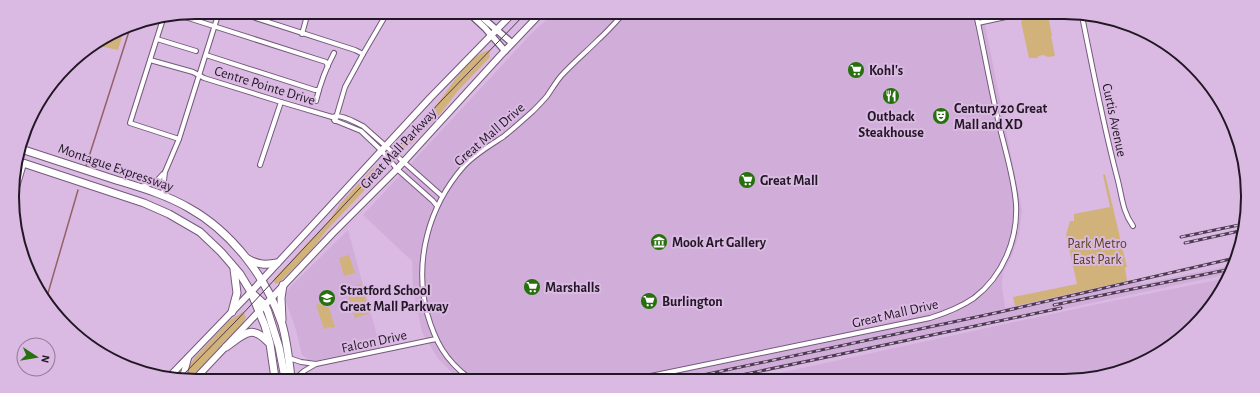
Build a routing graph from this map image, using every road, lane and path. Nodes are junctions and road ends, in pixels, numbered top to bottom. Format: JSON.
{"nodes":[{"id":1,"x":190,"y":19,"type":"edge"},
{"id":2,"x":217,"y":19,"type":"edge"},
{"id":3,"x":258,"y":19,"type":"edge"},
{"id":4,"x":306,"y":19,"type":"edge"},
{"id":5,"x":383,"y":19,"type":"edge"},
{"id":6,"x":475,"y":19,"type":"edge"},
{"id":7,"x":484,"y":19,"type":"edge"},
{"id":8,"x":507,"y":19,"type":"edge"},
{"id":9,"x":535,"y":19,"type":"edge"},
{"id":10,"x":618,"y":19,"type":"edge"},
{"id":11,"x":977,"y":19,"type":"edge"},
{"id":12,"x":996,"y":19,"type":"edge"},
{"id":13,"x":1083,"y":20,"type":"edge"},
{"id":14,"x":162,"y":22,"type":"edge"},
{"id":15,"x":978,"y":23,"type":"junction"},
{"id":16,"x":215,"y":26,"type":"junction"},
{"id":17,"x":497,"y":30,"type":"junction"},
{"id":18,"x":302,"y":34,"type":"junction"},
{"id":19,"x":491,"y":35,"type":"junction"},
{"id":20,"x":157,"y":39,"type":"junction"},
{"id":21,"x":512,"y":43,"type":"junction"},
{"id":22,"x":196,"y":51,"type":"dead end"},
{"id":23,"x":505,"y":51,"type":"junction"},
{"id":24,"x":334,"y":53,"type":"dead end"},
{"id":25,"x":363,"y":54,"type":"junction"},
{"id":26,"x":206,"y":55,"type":"junction"},
{"id":27,"x":150,"y":60,"type":"junction"},
{"id":28,"x":328,"y":66,"type":"junction"},
{"id":29,"x":199,"y":75,"type":"junction"},
{"id":30,"x":319,"y":90,"type":"junction"},
{"id":31,"x":316,"y":101,"type":"dead end"},
{"id":32,"x":281,"y":102,"type":"junction"},
{"id":33,"x":337,"y":115,"type":"junction"},
{"id":34,"x":332,"y":116,"type":"junction"},
{"id":35,"x":335,"y":121,"type":"junction"},
{"id":36,"x":179,"y":139,"type":"junction"},
{"id":37,"x":384,"y":149,"type":"junction"},
{"id":38,"x":25,"y":150,"type":"edge"},
{"id":39,"x":22,"y":162,"type":"edge"},
{"id":40,"x":403,"y":162,"type":"junction"},
{"id":41,"x":260,"y":165,"type":"dead end"},
{"id":42,"x":397,"y":169,"type":"junction"},
{"id":43,"x":165,"y":172,"type":"junction"},
{"id":44,"x":141,"y":187,"type":"junction"},
{"id":45,"x":166,"y":196,"type":"junction"},
{"id":46,"x":442,"y":196,"type":"junction"},
{"id":47,"x":437,"y":206,"type":"junction"},
{"id":48,"x":1133,"y":226,"type":"dead end"},
{"id":49,"x":246,"y":258,"type":"junction"},
{"id":50,"x":277,"y":263,"type":"junction"},
{"id":51,"x":233,"y":267,"type":"junction"},
{"id":52,"x":262,"y":280,"type":"junction"},
{"id":53,"x":283,"y":285,"type":"junction"},
{"id":54,"x":251,"y":292,"type":"junction"},
{"id":55,"x":271,"y":298,"type":"junction"},
{"id":56,"x":265,"y":305,"type":"junction"},
{"id":57,"x":232,"y":312,"type":"junction"},
{"id":58,"x":259,"y":312,"type":"junction"},
{"id":59,"x":282,"y":324,"type":"junction"},
{"id":60,"x":436,"y":339,"type":"junction"},
{"id":61,"x":270,"y":344,"type":"junction"},
{"id":62,"x":226,"y":347,"type":"junction"},
{"id":63,"x":188,"y":358,"type":"junction"},
{"id":64,"x":272,"y":358,"type":"junction"},
{"id":65,"x":289,"y":358,"type":"junction"},
{"id":66,"x":316,"y":364,"type":"junction"},
{"id":67,"x":174,"y":372,"type":"edge"},
{"id":68,"x":185,"y":374,"type":"edge"},
{"id":69,"x":201,"y":374,"type":"edge"},
{"id":70,"x":271,"y":374,"type":"edge"},
{"id":71,"x":274,"y":374,"type":"edge"},
{"id":72,"x":284,"y":374,"type":"edge"},
{"id":73,"x":291,"y":374,"type":"edge"},
{"id":74,"x":301,"y":374,"type":"edge"},
{"id":75,"x":465,"y":374,"type":"edge"},
{"id":76,"x":660,"y":374,"type":"edge"}],
"edges":[{"from":1,"to":16,"type":"street"},
{"from":2,"to":16,"type":"street"},
{"from":3,"to":18,"type":"street"},
{"from":4,"to":18,"type":"street"},
{"from":5,"to":25,"type":"street"},
{"from":6,"to":19,"type":"main road"},
{"from":7,"to":17,"type":"main road"},
{"from":8,"to":17,"type":"main road","name":"Great Mall Parkway"},
{"from":9,"to":21,"type":"main road","name":"Great Mall Parkway"},
{"from":10,"to":46,"type":"street","name":"Great Mall Drive"},
{"from":11,"to":15,"type":"street","name":"Great Mall Drive"},
{"from":12,"to":15,"type":"street"},
{"from":13,"to":48,"type":"street","name":"Curtis Avenue"},
{"from":14,"to":20,"type":"street"},
{"from":15,"to":76,"type":"street","name":"Great Mall Drive"},
{"from":16,"to":26,"type":"street"},
{"from":16,"to":28,"type":"street"},
{"from":17,"to":19,"type":"main road","name":"Great Mall Parkway"},
{"from":17,"to":21,"type":"main road"},
{"from":18,"to":25,"type":"street"},
{"from":19,"to":23,"type":"main road"},
{"from":19,"to":37,"type":"main road","name":"Great Mall Parkway"},
{"from":20,"to":22,"type":"street"},
{"from":20,"to":27,"type":"street"},
{"from":21,"to":23,"type":"main road","name":"Great Mall Parkway"},
{"from":23,"to":40,"type":"main road","name":"Great Mall Parkway"},
{"from":24,"to":28,"type":"street"},
{"from":25,"to":33,"type":"street"},
{"from":26,"to":29,"type":"street"},
{"from":26,"to":30,"type":"street"},
{"from":27,"to":29,"type":"street"},
{"from":27,"to":36,"type":"street"},
{"from":28,"to":30,"type":"street"},
{"from":29,"to":32,"type":"street","name":"Centre Pointe Drive"},
{"from":29,"to":36,"type":"street","name":"Centre Pointe Drive"},
{"from":30,"to":31,"type":"street"},
{"from":32,"to":34,"type":"street","name":"Centre Pointe Drive"},
{"from":32,"to":41,"type":"street"},
{"from":33,"to":34,"type":"street","name":"Centre Pointe Drive"},
{"from":33,"to":35,"type":"street"},
{"from":33,"to":37,"type":"street"},
{"from":34,"to":35,"type":"street","name":"Centre Pointe Drive"},
{"from":35,"to":37,"type":"street"},
{"from":36,"to":43,"type":"street","name":"Centre Pointe Drive"},
{"from":37,"to":40,"type":"street"},
{"from":37,"to":42,"type":"street"},
{"from":37,"to":50,"type":"main road","name":"Great Mall Parkway"},
{"from":38,"to":44,"type":"highway","name":"Montague Expressway"},
{"from":39,"to":51,"type":"highway","name":"Montague Expressway"},
{"from":40,"to":42,"type":"main road","name":"Great Mall Parkway"},
{"from":40,"to":46,"type":"street"},
{"from":42,"to":47,"type":"street"},
{"from":42,"to":53,"type":"main road","name":"Great Mall Parkway"},
{"from":43,"to":44,"type":"street","name":"Centre Pointe Drive"},
{"from":43,"to":45,"type":"street","name":"Centre Pointe Drive"},
{"from":44,"to":45,"type":"highway","name":"Montague Expressway"},
{"from":45,"to":49,"type":"highway","name":"Montague Expressway"},
{"from":46,"to":47,"type":"street","name":"Great Mall Drive"},
{"from":47,"to":60,"type":"street","name":"Great Mall Drive"},
{"from":49,"to":50,"type":"highway"},
{"from":49,"to":52,"type":"highway","name":"Montague Expressway"},
{"from":50,"to":52,"type":"main road","name":"Great Mall Parkway"},
{"from":51,"to":54,"type":"highway","name":"Montague Expressway"},
{"from":51,"to":57,"type":"highway"},
{"from":52,"to":54,"type":"main road","name":"Great Mall Parkway"},
{"from":52,"to":55,"type":"highway","name":"Montague Expressway"},
{"from":53,"to":55,"type":"main road","name":"Great Mall Parkway"},
{"from":53,"to":59,"type":"highway"},
{"from":54,"to":56,"type":"highway"},
{"from":54,"to":57,"type":"main road","name":"Great Mall Parkway"},
{"from":54,"to":58,"type":"highway","name":"Montague Expressway"},
{"from":55,"to":56,"type":"main road","name":"Great Mall Parkway"},
{"from":55,"to":59,"type":"highway","name":"Montague Expressway"},
{"from":56,"to":58,"type":"main road","name":"Great Mall Parkway"},
{"from":56,"to":72,"type":"highway"},
{"from":57,"to":63,"type":"main road","name":"Great Mall Parkway"},
{"from":58,"to":61,"type":"highway","name":"Montague Expressway"},
{"from":58,"to":62,"type":"main road","name":"Great Mall Parkway"},
{"from":59,"to":65,"type":"highway","name":"Montague Expressway"},
{"from":60,"to":66,"type":"street","name":"Falcon Drive"},
{"from":60,"to":75,"type":"street","name":"Great Mall Drive"},
{"from":61,"to":62,"type":"highway"},
{"from":61,"to":64,"type":"highway","name":"Montague Expressway"},
{"from":62,"to":69,"type":"main road","name":"Great Mall Parkway"},
{"from":63,"to":67,"type":"main road","name":"Great Mall Parkway"},
{"from":63,"to":68,"type":"main road"},
{"from":64,"to":70,"type":"highway"},
{"from":64,"to":71,"type":"highway","name":"Montague Expressway"},
{"from":65,"to":66,"type":"street","name":"Falcon Drive"},
{"from":65,"to":73,"type":"highway","name":"Montague Expressway"},
{"from":66,"to":74,"type":"street","name":"Falcon Drive"}]}
